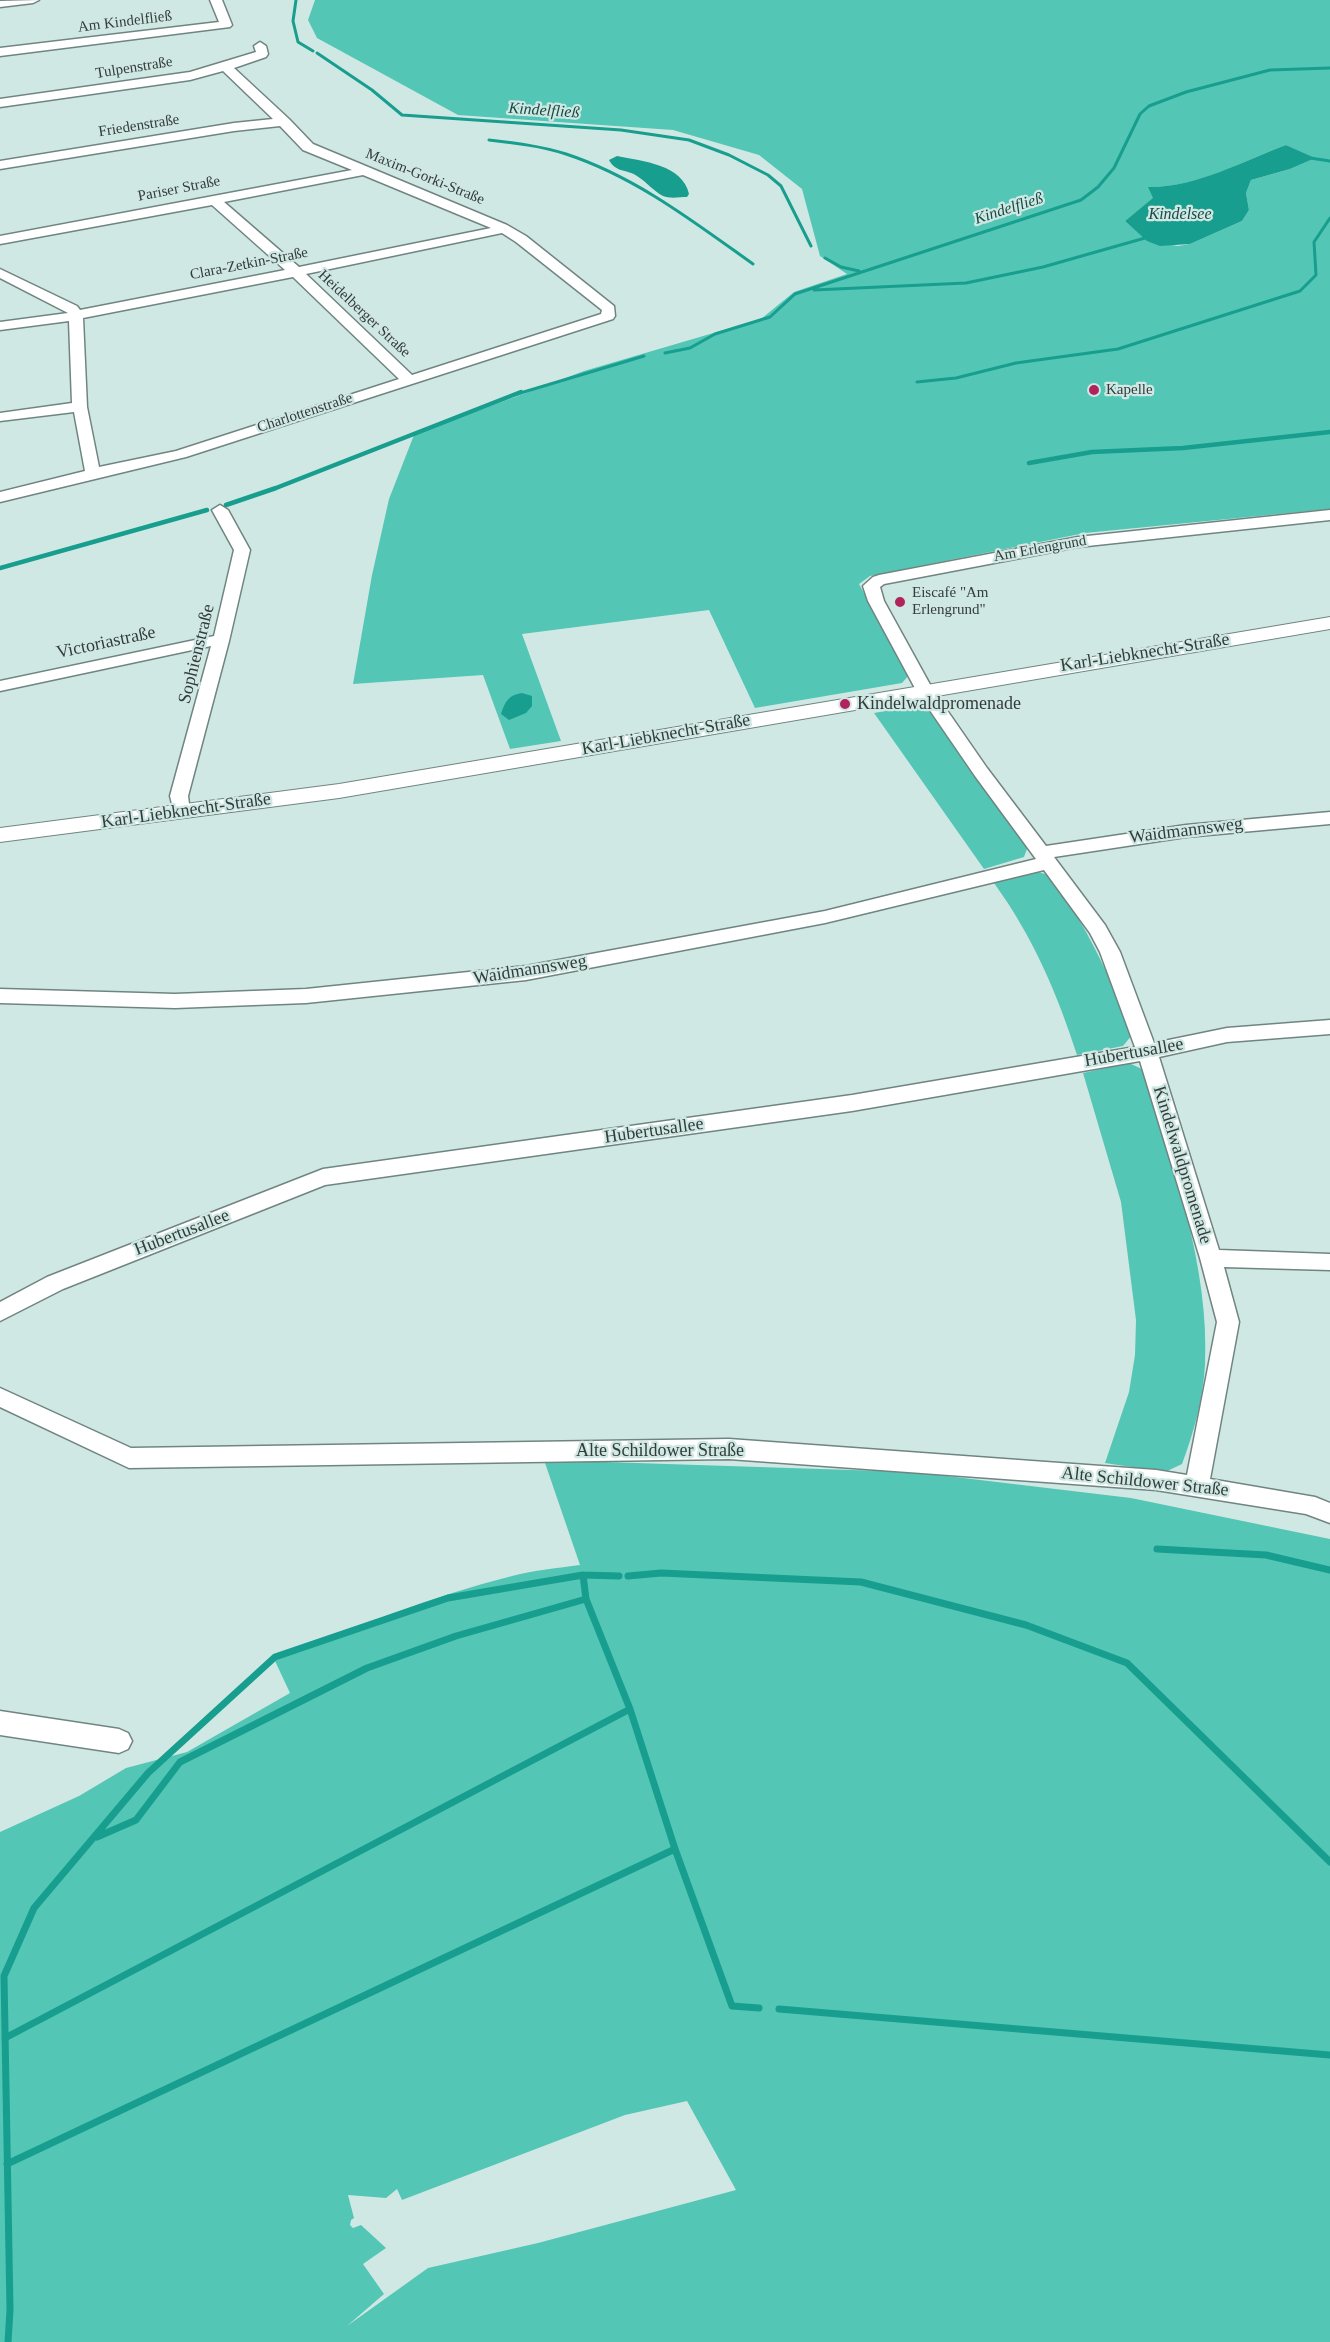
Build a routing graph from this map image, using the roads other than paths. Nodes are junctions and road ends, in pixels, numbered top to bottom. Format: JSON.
{"nodes":[{"id":1,"x":33,"y":0,"type":"edge"},
{"id":2,"x":216,"y":0,"type":"edge"},
{"id":3,"x":0,"y":4,"type":"edge"},
{"id":4,"x":260,"y":46,"type":"dead end"},
{"id":5,"x":0,"y":52,"type":"edge"},
{"id":6,"x":226,"y":66,"type":"junction"},
{"id":7,"x":0,"y":104,"type":"edge"},
{"id":8,"x":285,"y":122,"type":"junction"},
{"id":9,"x":0,"y":165,"type":"edge"},
{"id":10,"x":363,"y":170,"type":"junction"},
{"id":11,"x":216,"y":199,"type":"junction"},
{"id":12,"x":502,"y":228,"type":"junction"},
{"id":13,"x":0,"y":240,"type":"edge"},
{"id":14,"x":295,"y":271,"type":"junction"},
{"id":15,"x":0,"y":273,"type":"edge"},
{"id":16,"x":76,"y":315,"type":"junction"},
{"id":17,"x":607,"y":317,"type":"joint"},
{"id":18,"x":0,"y":326,"type":"edge"},
{"id":19,"x":410,"y":380,"type":"junction"},
{"id":20,"x":80,"y":407,"type":"junction"},
{"id":21,"x":0,"y":417,"type":"edge"},
{"id":22,"x":93,"y":474,"type":"junction"},
{"id":23,"x":0,"y":497,"type":"edge"},
{"id":24,"x":220,"y":510,"type":"dead end"},
{"id":25,"x":1330,"y":515,"type":"edge"},
{"id":26,"x":1330,"y":622,"type":"edge"},
{"id":27,"x":221,"y":641,"type":"junction"},
{"id":28,"x":0,"y":686,"type":"edge"},
{"id":29,"x":925,"y":690,"type":"junction"},
{"id":30,"x":181,"y":812,"type":"junction"},
{"id":31,"x":1330,"y":818,"type":"edge"},
{"id":32,"x":0,"y":835,"type":"edge"},
{"id":33,"x":1046,"y":857,"type":"junction"},
{"id":34,"x":0,"y":996,"type":"edge"},
{"id":35,"x":1330,"y":1027,"type":"edge"},
{"id":36,"x":1147,"y":1052,"type":"junction"},
{"id":37,"x":1211,"y":1258,"type":"junction"},
{"id":38,"x":1330,"y":1262,"type":"edge"},
{"id":39,"x":0,"y":1312,"type":"edge"},
{"id":40,"x":0,"y":1397,"type":"edge"},
{"id":41,"x":1197,"y":1485,"type":"junction"},
{"id":42,"x":1330,"y":1513,"type":"edge"},
{"id":43,"x":0,"y":1723,"type":"edge"},
{"id":44,"x":119,"y":1741,"type":"dead end"}],
"edges":[{"from":1,"to":3,"type":"street"},
{"from":2,"to":5,"type":"street","name":"Am Kindelfließ"},
{"from":4,"to":6,"type":"street","name":"Tulpenstraße"},
{"from":6,"to":7,"type":"street","name":"Tulpenstraße"},
{"from":6,"to":8,"type":"street","name":"Maxim-Gorki-Straße"},
{"from":8,"to":9,"type":"street","name":"Friedenstraße"},
{"from":8,"to":10,"type":"street","name":"Maxim-Gorki-Straße"},
{"from":10,"to":11,"type":"street","name":"Pariser Straße"},
{"from":10,"to":12,"type":"street","name":"Maxim-Gorki-Straße"},
{"from":11,"to":13,"type":"street","name":"Pariser Straße"},
{"from":11,"to":14,"type":"street","name":"Heidelberger Straße"},
{"from":12,"to":14,"type":"street","name":"Clara-Zetkin-Straße"},
{"from":12,"to":17,"type":"street","name":"Maxim-Gorki-Straße"},
{"from":14,"to":16,"type":"street","name":"Clara-Zetkin-Straße"},
{"from":14,"to":19,"type":"street","name":"Heidelberger Straße"},
{"from":15,"to":16,"type":"street"},
{"from":16,"to":18,"type":"street","name":"Clara-Zetkin-Straße"},
{"from":16,"to":20,"type":"street"},
{"from":17,"to":19,"type":"street","name":"Charlottenstraße"},
{"from":19,"to":22,"type":"street","name":"Charlottenstraße"},
{"from":20,"to":21,"type":"street"},
{"from":20,"to":22,"type":"street"},
{"from":22,"to":23,"type":"street","name":"Charlottenstraße"},
{"from":24,"to":27,"type":"street","name":"Sophienstraße"},
{"from":25,"to":29,"type":"street","name":"Am Erlengrund"},
{"from":26,"to":29,"type":"street","name":"Karl-Liebknecht-Straße"},
{"from":27,"to":28,"type":"street","name":"Victoriastraße"},
{"from":27,"to":30,"type":"street","name":"Sophienstraße"},
{"from":29,"to":30,"type":"street","name":"Karl-Liebknecht-Straße"},
{"from":29,"to":33,"type":"street","name":"Kindelwaldpromenade"},
{"from":30,"to":32,"type":"street","name":"Karl-Liebknecht-Straße"},
{"from":31,"to":33,"type":"street","name":"Waidmannsweg"},
{"from":33,"to":34,"type":"street","name":"Waidmannsweg"},
{"from":33,"to":36,"type":"street","name":"Kindelwaldpromenade"},
{"from":35,"to":36,"type":"street","name":"Hubertusallee"},
{"from":36,"to":37,"type":"street","name":"Kindelwaldpromenade"},
{"from":36,"to":39,"type":"street","name":"Hubertusallee"},
{"from":37,"to":38,"type":"street"},
{"from":37,"to":41,"type":"street","name":"Kindelwaldpromenade"},
{"from":40,"to":41,"type":"street","name":"Alte Schildower Straße"},
{"from":41,"to":42,"type":"street","name":"Alte Schildower Straße"},
{"from":43,"to":44,"type":"street"}]}
